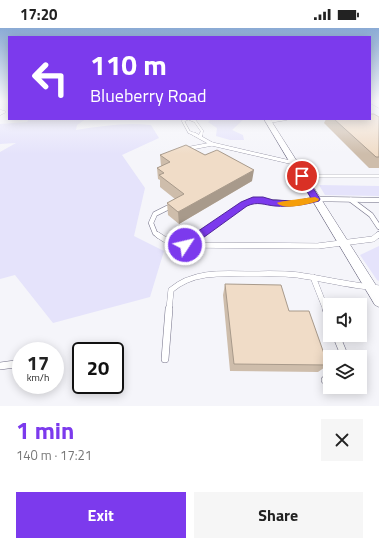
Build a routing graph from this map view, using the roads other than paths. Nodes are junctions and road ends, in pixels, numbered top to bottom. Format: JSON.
{"nodes":[{"id":1,"x":185,"y":120,"type":"edge"},
{"id":2,"x":192,"y":120,"type":"edge"},
{"id":3,"x":267,"y":121,"type":"edge"},
{"id":4,"x":200,"y":137,"type":"junction"},
{"id":5,"x":212,"y":144,"type":"junction"},
{"id":6,"x":183,"y":149,"type":"edge"},
{"id":7,"x":294,"y":163,"type":"junction"},
{"id":8,"x":302,"y":176,"type":"junction"},
{"id":9,"x":379,"y":176,"type":"edge"},
{"id":10,"x":316,"y":199,"type":"junction"},
{"id":11,"x":350,"y":200,"type":"junction"},
{"id":12,"x":379,"y":200,"type":"edge"},
{"id":13,"x":167,"y":208,"type":"edge"},
{"id":14,"x":379,"y":227,"type":"edge"},
{"id":15,"x":379,"y":234,"type":"edge"},
{"id":16,"x":342,"y":242,"type":"junction"},
{"id":17,"x":185,"y":245,"type":"junction"},
{"id":18,"x":313,"y":277,"type":"junction"},
{"id":19,"x":375,"y":288,"type":"edge"},
{"id":20,"x":379,"y":301,"type":"edge"},
{"id":21,"x":323,"y":302,"type":"edge"},
{"id":22,"x":165,"y":359,"type":"dead end"},
{"id":23,"x":12,"y":364,"type":"edge"},
{"id":24,"x":0,"y":366,"type":"edge"}],
"edges":[{"from":1,"to":4,"type":"lane"},
{"from":2,"to":4,"type":"lane"},
{"from":3,"to":7,"type":"street"},
{"from":4,"to":5,"type":"lane"},
{"from":5,"to":6,"type":"lane"},
{"from":5,"to":7,"type":"lane"},
{"from":7,"to":8,"type":"street"},
{"from":8,"to":9,"type":"lane"},
{"from":8,"to":10,"type":"street"},
{"from":10,"to":11,"type":"lane"},
{"from":10,"to":16,"type":"street"},
{"from":10,"to":17,"type":"lane"},
{"from":11,"to":12,"type":"lane"},
{"from":11,"to":14,"type":"lane"},
{"from":13,"to":17,"type":"lane"},
{"from":15,"to":16,"type":"lane"},
{"from":16,"to":17,"type":"lane"},
{"from":16,"to":19,"type":"street"},
{"from":18,"to":19,"type":"lane"},
{"from":18,"to":21,"type":"lane"},
{"from":18,"to":22,"type":"lane"},
{"from":19,"to":20,"type":"street"},
{"from":23,"to":24,"type":"lane"}]}
